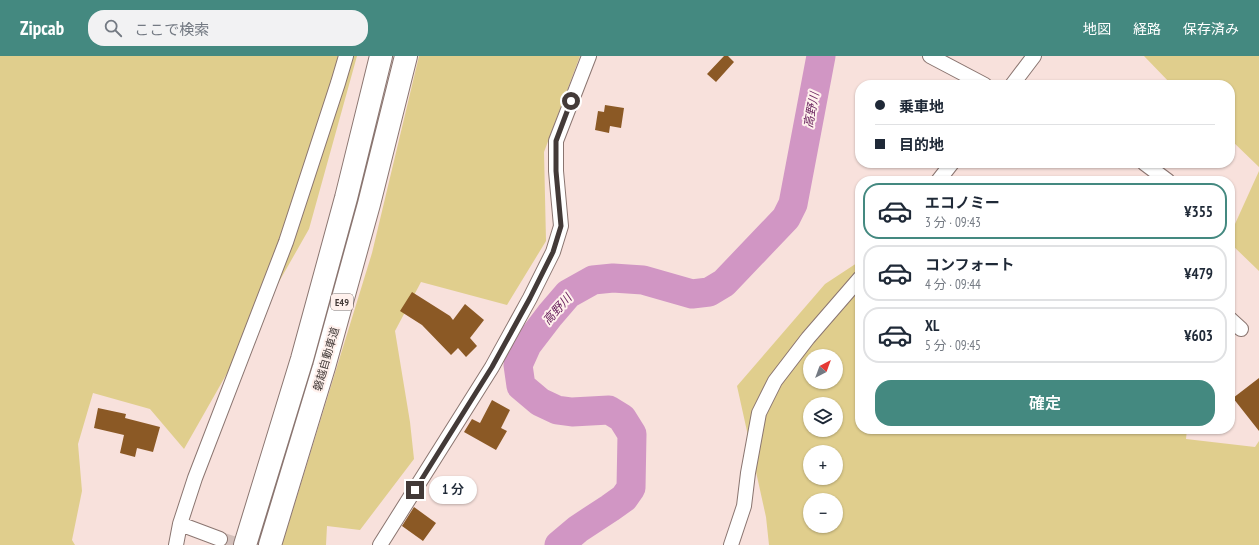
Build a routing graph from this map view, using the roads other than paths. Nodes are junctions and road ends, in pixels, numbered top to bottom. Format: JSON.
{"nodes":[{"id":1,"x":346,"y":56,"type":"edge"},
{"id":2,"x":381,"y":56,"type":"edge"},
{"id":3,"x":406,"y":56,"type":"edge"},
{"id":4,"x":589,"y":56,"type":"edge"},
{"id":5,"x":930,"y":56,"type":"edge"},
{"id":6,"x":1034,"y":56,"type":"edge"},
{"id":7,"x":976,"y":80,"type":"edge"},
{"id":8,"x":1016,"y":80,"type":"edge"},
{"id":9,"x":948,"y":168,"type":"edge"},
{"id":10,"x":1151,"y":168,"type":"edge"},
{"id":11,"x":942,"y":176,"type":"edge"},
{"id":12,"x":1161,"y":176,"type":"edge"},
{"id":13,"x":855,"y":284,"type":"edge"},
{"id":14,"x":1235,"y":324,"type":"edge"},
{"id":15,"x":1241,"y":330,"type":"dead end"},
{"id":16,"x":180,"y":524,"type":"junction"},
{"id":17,"x":220,"y":539,"type":"tunnel mouth"},
{"id":18,"x":176,"y":545,"type":"edge"},
{"id":19,"x":245,"y":545,"type":"edge"},
{"id":20,"x":270,"y":545,"type":"edge"},
{"id":21,"x":380,"y":545,"type":"edge"},
{"id":22,"x":731,"y":545,"type":"edge"}],
"edges":[{"from":1,"to":16,"type":"street"},
{"from":2,"to":19,"type":"highway","number":"E49"},
{"from":3,"to":20,"type":"highway","name":"磐越自動車道","number":"E49"},
{"from":4,"to":21,"type":"street"},
{"from":5,"to":7,"type":"street"},
{"from":6,"to":8,"type":"street"},
{"from":9,"to":11,"type":"street"},
{"from":10,"to":12,"type":"street"},
{"from":13,"to":22,"type":"street"},
{"from":14,"to":15,"type":"street"},
{"from":16,"to":17,"type":"street"},
{"from":16,"to":18,"type":"street"}]}
